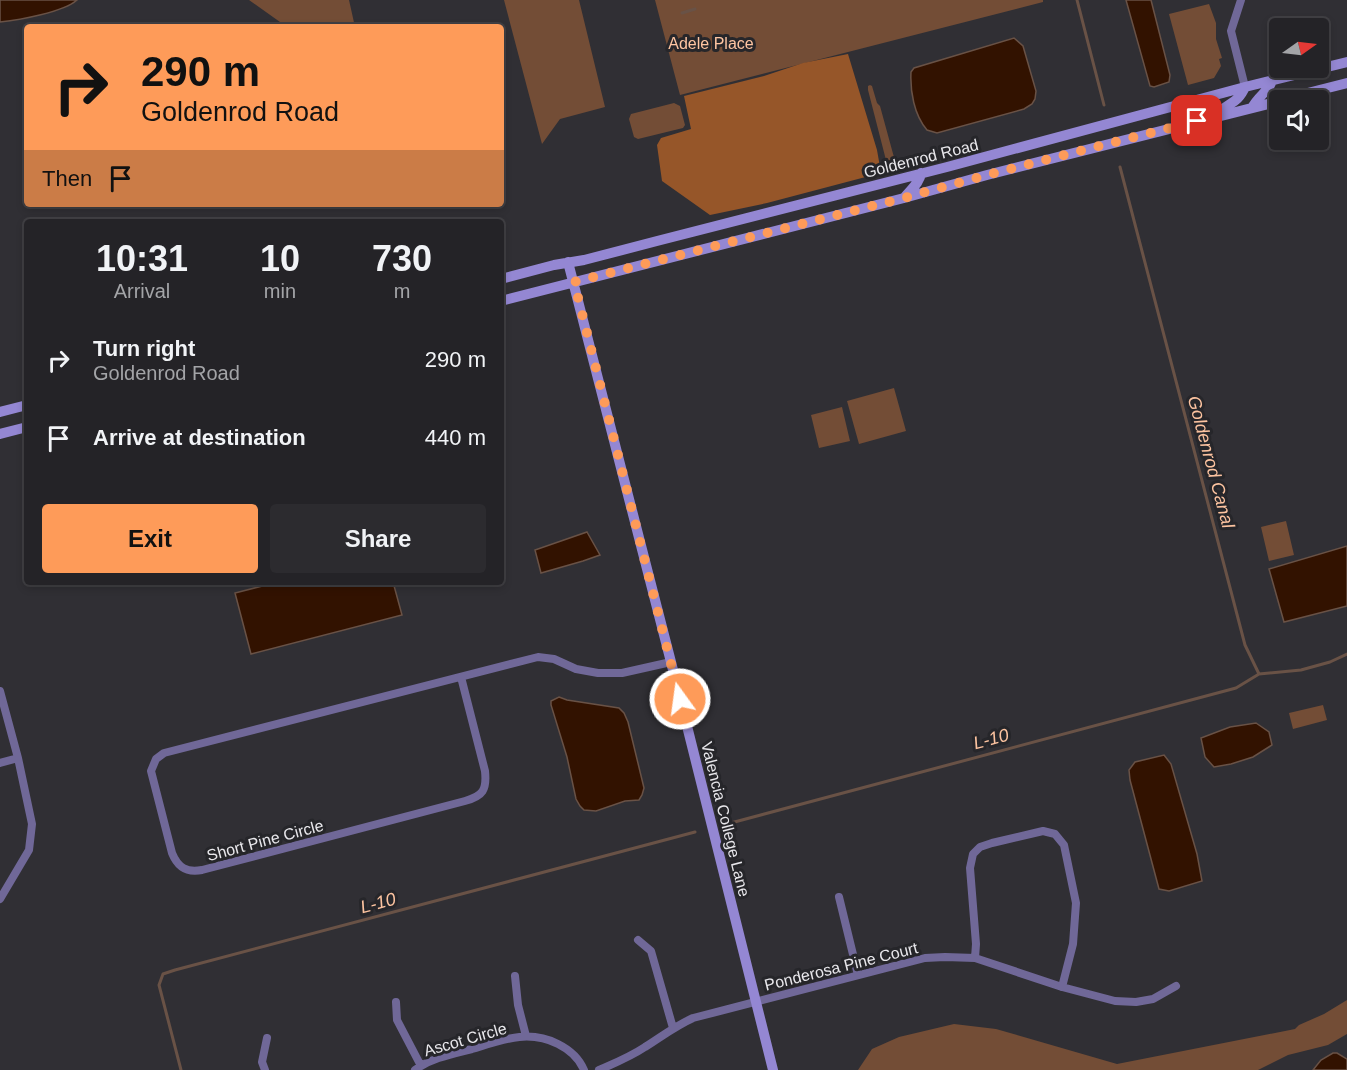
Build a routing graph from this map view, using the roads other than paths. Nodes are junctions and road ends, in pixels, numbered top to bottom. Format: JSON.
{"nodes":[{"id":1,"x":1241,"y":0,"type":"edge"},
{"id":2,"x":1347,"y":62,"type":"edge"},
{"id":3,"x":1272,"y":81,"type":"junction"},
{"id":4,"x":1347,"y":83,"type":"edge"},
{"id":5,"x":1245,"y":87,"type":"junction"},
{"id":6,"x":1319,"y":90,"type":"edge"},
{"id":7,"x":1269,"y":103,"type":"edge"},
{"id":8,"x":1252,"y":108,"type":"junction"},
{"id":9,"x":1216,"y":117,"type":"junction"},
{"id":10,"x":921,"y":173,"type":"junction"},
{"id":11,"x":904,"y":198,"type":"junction"},
{"id":12,"x":568,"y":262,"type":"junction"},
{"id":13,"x":504,"y":278,"type":"edge"},
{"id":14,"x":574,"y":282,"type":"junction"},
{"id":15,"x":504,"y":300,"type":"edge"},
{"id":16,"x":24,"y":406,"type":"edge"},
{"id":17,"x":0,"y":412,"type":"edge"},
{"id":18,"x":24,"y":428,"type":"edge"},
{"id":19,"x":0,"y":434,"type":"edge"},
{"id":20,"x":671,"y":662,"type":"junction"},
{"id":21,"x":461,"y":677,"type":"junction"},
{"id":22,"x":0,"y":691,"type":"edge"},
{"id":23,"x":18,"y":758,"type":"junction"},
{"id":24,"x":0,"y":763,"type":"edge"},
{"id":25,"x":839,"y":897,"type":"dead end"},
{"id":26,"x":0,"y":899,"type":"edge"},
{"id":27,"x":638,"y":940,"type":"dead end"},
{"id":28,"x":975,"y":958,"type":"junction"},
{"id":29,"x":858,"y":975,"type":"junction"},
{"id":30,"x":515,"y":976,"type":"dead end"},
{"id":31,"x":1176,"y":986,"type":"dead end"},
{"id":32,"x":1062,"y":987,"type":"junction"},
{"id":33,"x":396,"y":1002,"type":"dead end"},
{"id":34,"x":756,"y":1002,"type":"junction"},
{"id":35,"x":673,"y":1028,"type":"junction"},
{"id":36,"x":526,"y":1036,"type":"junction"},
{"id":37,"x":267,"y":1038,"type":"dead end"},
{"id":38,"x":418,"y":1068,"type":"edge"},
{"id":39,"x":265,"y":1070,"type":"edge"},
{"id":40,"x":584,"y":1070,"type":"edge"},
{"id":41,"x":598,"y":1070,"type":"edge"},
{"id":42,"x":773,"y":1070,"type":"edge"}],
"edges":[{"from":1,"to":5,"type":"street"},
{"from":2,"to":3,"type":"main road","name":"Goldenrod Road"},
{"from":3,"to":5,"type":"main road","name":"Goldenrod Road"},
{"from":3,"to":8,"type":"main road"},
{"from":4,"to":6,"type":"main road","name":"Goldenrod Road"},
{"from":5,"to":9,"type":"main road"},
{"from":5,"to":10,"type":"main road","name":"Goldenrod Road"},
{"from":7,"to":8,"type":"main road","name":"Goldenrod Road"},
{"from":8,"to":9,"type":"main road","name":"Goldenrod Road"},
{"from":9,"to":11,"type":"main road","name":"Goldenrod Road"},
{"from":10,"to":11,"type":"main road"},
{"from":10,"to":12,"type":"main road","name":"Goldenrod Road"},
{"from":11,"to":14,"type":"main road","name":"Goldenrod Road"},
{"from":12,"to":13,"type":"main road","name":"Goldenrod Road"},
{"from":12,"to":14,"type":"main road","name":"Valencia College Lane"},
{"from":14,"to":15,"type":"main road","name":"Goldenrod Road"},
{"from":14,"to":20,"type":"main road","name":"Valencia College Lane"},
{"from":16,"to":17,"type":"main road"},
{"from":18,"to":19,"type":"main road"},
{"from":20,"to":21,"type":"street","name":"Short Pine Circle"},
{"from":20,"to":34,"type":"main road","name":"Valencia College Lane"},
{"from":21,"to":21,"type":"street","name":"Short Pine Circle"},
{"from":22,"to":23,"type":"street"},
{"from":23,"to":24,"type":"street"},
{"from":23,"to":26,"type":"street"},
{"from":25,"to":29,"type":"street"},
{"from":27,"to":35,"type":"street"},
{"from":28,"to":29,"type":"street","name":"Ponderosa Pine Court"},
{"from":28,"to":32,"type":"street","name":"Ponderosa Pine Court"},
{"from":28,"to":32,"type":"street"},
{"from":29,"to":34,"type":"street","name":"Ponderosa Pine Court"},
{"from":30,"to":36,"type":"street"},
{"from":31,"to":32,"type":"street","name":"Ponderosa Pine Court"},
{"from":33,"to":38,"type":"street"},
{"from":34,"to":35,"type":"street","name":"Ponderosa Pine Court"},
{"from":34,"to":42,"type":"main road","name":"Valencia College Lane"},
{"from":35,"to":41,"type":"street","name":"Ponderosa Pine Court"},
{"from":36,"to":38,"type":"street","name":"Ascot Circle"},
{"from":36,"to":40,"type":"street","name":"Ascot Circle"},
{"from":37,"to":39,"type":"street"}]}
